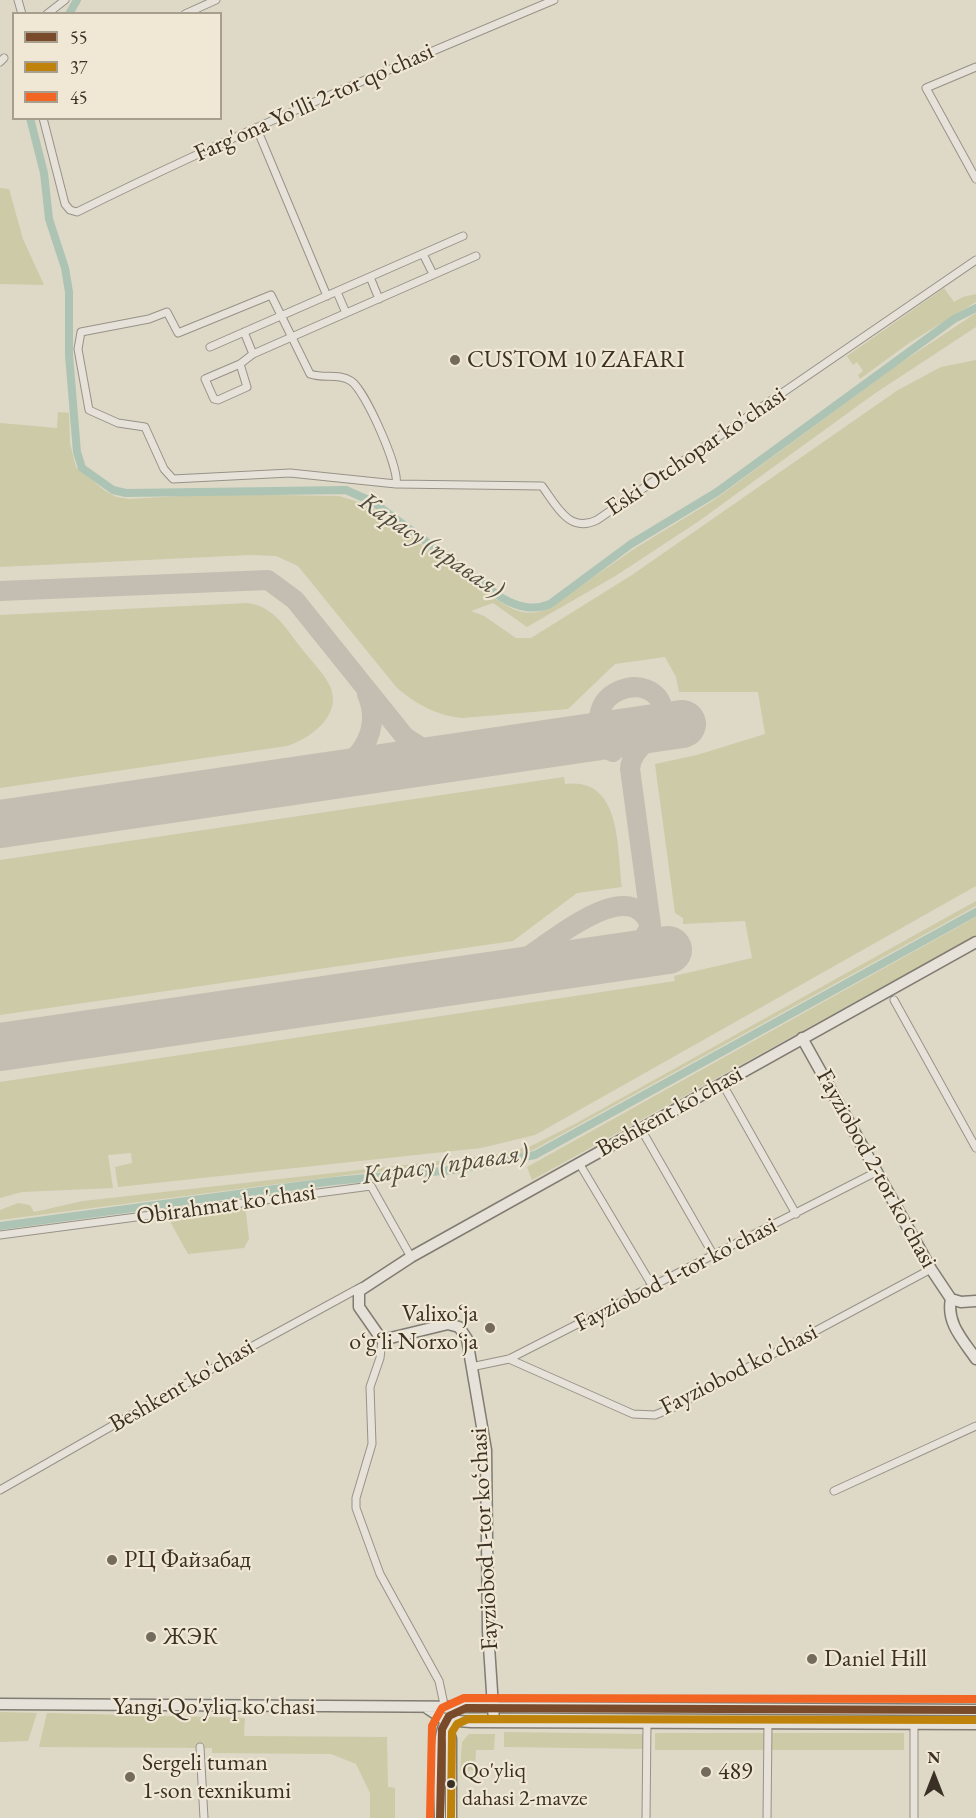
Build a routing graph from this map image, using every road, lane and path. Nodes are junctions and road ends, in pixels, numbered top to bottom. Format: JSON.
{"nodes":[{"id":1,"x":65,"y":0,"type":"edge"},
{"id":2,"x":216,"y":0,"type":"edge"},
{"id":3,"x":554,"y":0,"type":"edge"},
{"id":4,"x":50,"y":12,"type":"edge"},
{"id":5,"x":189,"y":12,"type":"edge"},
{"id":6,"x":976,"y":67,"type":"edge"},
{"id":7,"x":44,"y":120,"type":"edge"},
{"id":8,"x":257,"y":129,"type":"junction"},
{"id":9,"x":976,"y":179,"type":"edge"},
{"id":10,"x":464,"y":236,"type":"dead end"},
{"id":11,"x":423,"y":254,"type":"junction"},
{"id":12,"x":476,"y":256,"type":"dead end"},
{"id":13,"x":976,"y":260,"type":"edge"},
{"id":14,"x":433,"y":274,"type":"junction"},
{"id":15,"x":370,"y":277,"type":"junction"},
{"id":16,"x":337,"y":292,"type":"junction"},
{"id":17,"x":327,"y":296,"type":"junction"},
{"id":18,"x":379,"y":299,"type":"junction"},
{"id":19,"x":346,"y":313,"type":"junction"},
{"id":20,"x":281,"y":316,"type":"junction"},
{"id":21,"x":244,"y":332,"type":"junction"},
{"id":22,"x":291,"y":338,"type":"junction"},
{"id":23,"x":210,"y":347,"type":"dead end"},
{"id":24,"x":254,"y":354,"type":"junction"},
{"id":25,"x":240,"y":364,"type":"junction"},
{"id":26,"x":396,"y":484,"type":"junction"},
{"id":27,"x":976,"y":942,"type":"edge"},
{"id":28,"x":894,"y":1000,"type":"dead end"},
{"id":29,"x":802,"y":1038,"type":"junction"},
{"id":30,"x":722,"y":1083,"type":"junction"},
{"id":31,"x":641,"y":1129,"type":"junction"},
{"id":32,"x":976,"y":1148,"type":"edge"},
{"id":33,"x":579,"y":1163,"type":"junction"},
{"id":34,"x":878,"y":1171,"type":"junction"},
{"id":35,"x":796,"y":1214,"type":"junction"},
{"id":36,"x":0,"y":1235,"type":"edge"},
{"id":37,"x":714,"y":1256,"type":"junction"},
{"id":38,"x":411,"y":1257,"type":"junction"},
{"id":39,"x":931,"y":1269,"type":"junction"},
{"id":40,"x":366,"y":1285,"type":"junction"},
{"id":41,"x":653,"y":1287,"type":"junction"},
{"id":42,"x":345,"y":1296,"type":"junction"},
{"id":43,"x":951,"y":1299,"type":"junction"},
{"id":44,"x":976,"y":1301,"type":"edge"},
{"id":45,"x":359,"y":1307,"type":"junction"},
{"id":46,"x":382,"y":1340,"type":"junction"},
{"id":47,"x":509,"y":1359,"type":"junction"},
{"id":48,"x":976,"y":1359,"type":"edge"},
{"id":49,"x":471,"y":1367,"type":"junction"},
{"id":50,"x":976,"y":1426,"type":"edge"},
{"id":51,"x":0,"y":1490,"type":"edge"},
{"id":52,"x":834,"y":1491,"type":"dead end"},
{"id":53,"x":0,"y":1704,"type":"edge"},
{"id":54,"x":427,"y":1708,"type":"junction"},
{"id":55,"x":445,"y":1708,"type":"junction"},
{"id":56,"x":466,"y":1708,"type":"junction"},
{"id":57,"x":494,"y":1708,"type":"junction"},
{"id":58,"x":898,"y":1710,"type":"junction"},
{"id":59,"x":976,"y":1710,"type":"edge"},
{"id":60,"x":445,"y":1720,"type":"junction"},
{"id":61,"x":471,"y":1722,"type":"junction"},
{"id":62,"x":494,"y":1722,"type":"junction"},
{"id":63,"x":647,"y":1724,"type":"junction"},
{"id":64,"x":768,"y":1724,"type":"junction"},
{"id":65,"x":898,"y":1724,"type":"junction"},
{"id":66,"x":914,"y":1724,"type":"junction"},
{"id":67,"x":976,"y":1724,"type":"edge"},
{"id":68,"x":451,"y":1739,"type":"junction"},
{"id":69,"x":200,"y":1747,"type":"dead end"},
{"id":70,"x":204,"y":1818,"type":"edge"},
{"id":71,"x":440,"y":1818,"type":"edge"},
{"id":72,"x":451,"y":1818,"type":"edge"},
{"id":73,"x":646,"y":1818,"type":"edge"},
{"id":74,"x":767,"y":1818,"type":"edge"},
{"id":75,"x":914,"y":1818,"type":"edge"}],
"edges":[{"from":1,"to":4,"type":"street"},
{"from":2,"to":5,"type":"street"},
{"from":3,"to":8,"type":"street","name":"Farg'ona Yo'lli 2-tor qo'chasi"},
{"from":6,"to":9,"type":"street"},
{"from":7,"to":8,"type":"street","name":"Farg'ona Yo'lli 2-tor qo'chasi"},
{"from":8,"to":17,"type":"street"},
{"from":10,"to":11,"type":"street"},
{"from":11,"to":14,"type":"street"},
{"from":11,"to":15,"type":"street"},
{"from":12,"to":14,"type":"street"},
{"from":13,"to":26,"type":"street","name":"Eski Otchopar ko'chasi"},
{"from":14,"to":18,"type":"street"},
{"from":15,"to":16,"type":"street"},
{"from":15,"to":18,"type":"street"},
{"from":16,"to":17,"type":"street"},
{"from":16,"to":19,"type":"street"},
{"from":17,"to":20,"type":"street"},
{"from":18,"to":19,"type":"street"},
{"from":19,"to":22,"type":"street"},
{"from":20,"to":21,"type":"street"},
{"from":20,"to":22,"type":"street","name":"Eski Otchopar ko'chasi"},
{"from":20,"to":26,"type":"street","name":"Eski Otchopar ko'chasi"},
{"from":21,"to":23,"type":"street"},
{"from":21,"to":24,"type":"street"},
{"from":22,"to":24,"type":"street"},
{"from":22,"to":26,"type":"street","name":"Eski Otchopar ko'chasi"},
{"from":24,"to":25,"type":"street"},
{"from":25,"to":25,"type":"street"},
{"from":27,"to":29,"type":"street","name":"Beshkent ko'chasi"},
{"from":28,"to":32,"type":"street"},
{"from":29,"to":30,"type":"street","name":"Beshkent ko'chasi"},
{"from":29,"to":34,"type":"street","name":"Fayziobod 2-tor ko'chasi"},
{"from":30,"to":31,"type":"street","name":"Beshkent ko'chasi"},
{"from":30,"to":35,"type":"street"},
{"from":31,"to":33,"type":"street","name":"Beshkent ko'chasi"},
{"from":31,"to":37,"type":"street"},
{"from":33,"to":38,"type":"street","name":"Beshkent ko'chasi"},
{"from":33,"to":41,"type":"street"},
{"from":34,"to":35,"type":"street","name":"Fayziobod 1-tor ko'chasi"},
{"from":34,"to":39,"type":"street","name":"Fayziobod 2-tor ko'chasi"},
{"from":35,"to":37,"type":"street","name":"Fayziobod 1-tor ko'chasi"},
{"from":36,"to":38,"type":"street","name":"Obirahmat ko'chasi"},
{"from":37,"to":41,"type":"street","name":"Fayziobod 1-tor ko'chasi"},
{"from":38,"to":40,"type":"street","name":"Beshkent ko'chasi"},
{"from":39,"to":43,"type":"street","name":"Fayziobod 2-tor ko'chasi"},
{"from":39,"to":47,"type":"street","name":"Fayziobod ko'chasi"},
{"from":40,"to":42,"type":"street","name":"Beshkent ko'chasi"},
{"from":40,"to":45,"type":"street","name":"Beshkent ko'chasi"},
{"from":41,"to":47,"type":"street","name":"Fayziobod 1-tor ko'chasi"},
{"from":42,"to":45,"type":"street"},
{"from":42,"to":51,"type":"street","name":"Beshkent ko'chasi"},
{"from":43,"to":44,"type":"street"},
{"from":43,"to":48,"type":"street"},
{"from":45,"to":46,"type":"street"},
{"from":46,"to":49,"type":"street","name":"Fayziobod 1-tor koʻchasi"},
{"from":46,"to":55,"type":"street"},
{"from":47,"to":49,"type":"street","name":"Fayziobod 1-tor ko'chasi"},
{"from":49,"to":57,"type":"street","name":"Fayziobod 1-tor koʻchasi"},
{"from":50,"to":52,"type":"street"},
{"from":53,"to":54,"type":"street","name":"Yangi Qo'yliq ko'chasi"},
{"from":54,"to":55,"type":"street","name":"Yangi Qo'yliq ko'chasi"},
{"from":54,"to":60,"type":"street"},
{"from":55,"to":56,"type":"street","name":"Yangi Qo'yliq ko'chasi"},
{"from":55,"to":60,"type":"street"},
{"from":56,"to":57,"type":"street","name":"Yangi Qo'yliq ko'chasi"},
{"from":56,"to":60,"type":"street","name":"Yangi Qo'yliq ko'chasi"},
{"from":57,"to":58,"type":"street","name":"Yangi Qo'yliq ko'chasi"},
{"from":57,"to":62,"type":"street","name":"Fayziobod 1-tor koʻchasi"},
{"from":58,"to":59,"type":"street","name":"Yangi Qo'yliq ko'chasi"},
{"from":58,"to":65,"type":"street"},
{"from":60,"to":61,"type":"street"},
{"from":60,"to":68,"type":"street"},
{"from":60,"to":71,"type":"street"},
{"from":61,"to":62,"type":"street"},
{"from":61,"to":68,"type":"street"},
{"from":62,"to":63,"type":"street"},
{"from":63,"to":64,"type":"street"},
{"from":63,"to":73,"type":"street"},
{"from":64,"to":65,"type":"street"},
{"from":64,"to":74,"type":"street"},
{"from":65,"to":66,"type":"street"},
{"from":66,"to":67,"type":"street"},
{"from":66,"to":75,"type":"street"},
{"from":68,"to":72,"type":"street"},
{"from":69,"to":70,"type":"street"}]}
